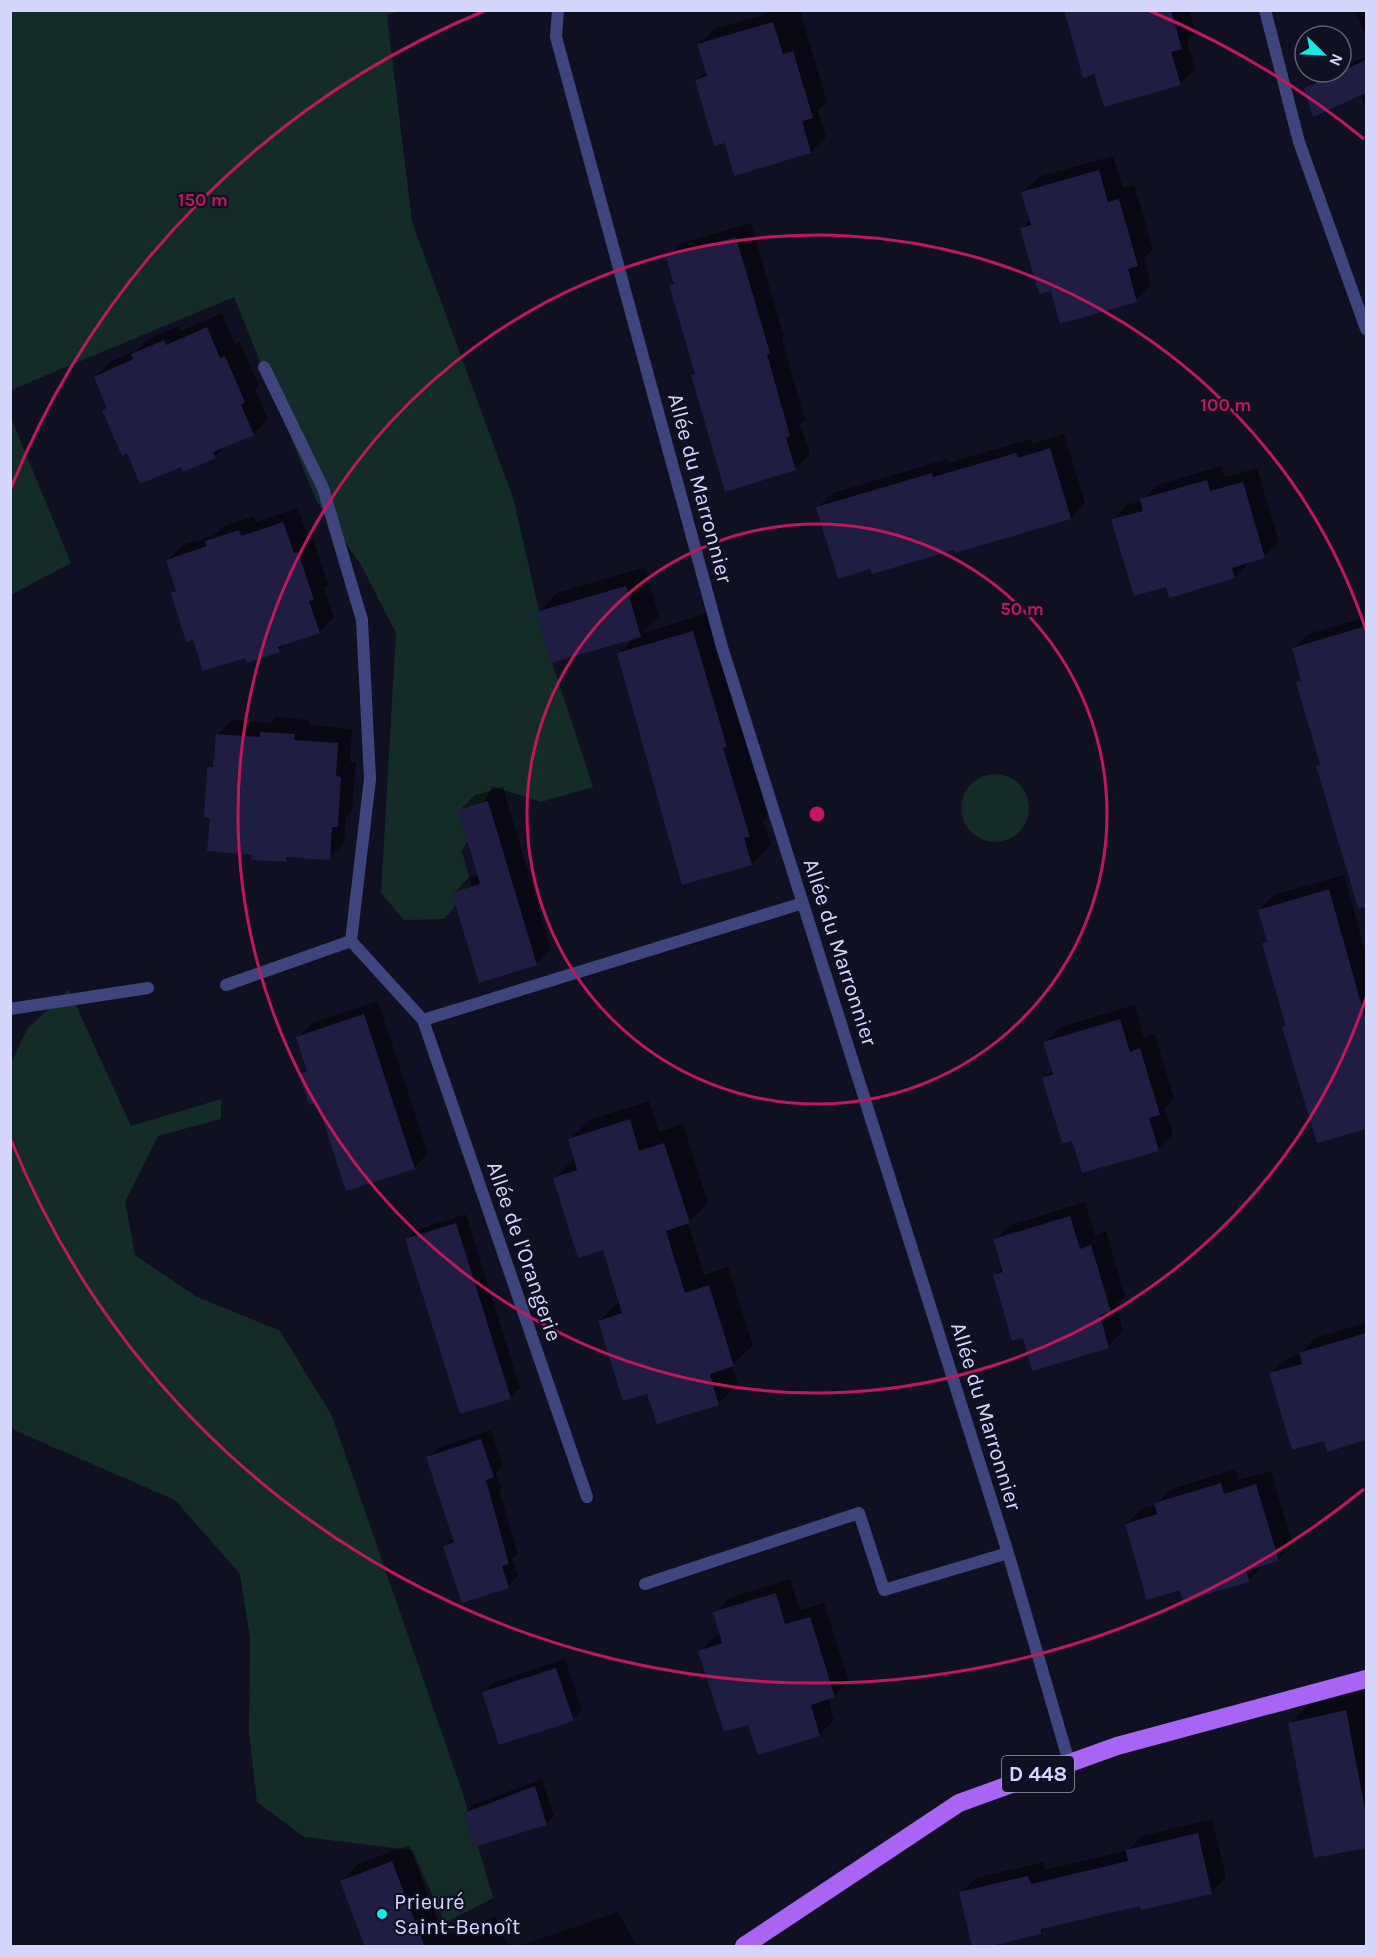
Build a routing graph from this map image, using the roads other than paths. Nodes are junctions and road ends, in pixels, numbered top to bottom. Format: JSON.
{"nodes":[{"id":1,"x":558,"y":10,"type":"edge"},
{"id":2,"x":1265,"y":10,"type":"edge"},
{"id":3,"x":1366,"y":329,"type":"edge"},
{"id":4,"x":264,"y":367,"type":"dead end"},
{"id":5,"x":803,"y":903,"type":"junction"},
{"id":6,"x":351,"y":941,"type":"junction"},
{"id":7,"x":226,"y":985,"type":"dead end"},
{"id":8,"x":148,"y":988,"type":"dead end"},
{"id":9,"x":10,"y":1009,"type":"edge"},
{"id":10,"x":423,"y":1020,"type":"junction"},
{"id":11,"x":587,"y":1497,"type":"dead end"},
{"id":12,"x":1008,"y":1553,"type":"junction"},
{"id":13,"x":645,"y":1584,"type":"dead end"},
{"id":14,"x":1366,"y":1679,"type":"edge"},
{"id":15,"x":1069,"y":1762,"type":"junction"},
{"id":16,"x":744,"y":1947,"type":"edge"}],
"edges":[{"from":1,"to":5,"type":"street","name":"Allée du Marronnier"},
{"from":2,"to":3,"type":"street"},
{"from":4,"to":6,"type":"street"},
{"from":5,"to":10,"type":"street"},
{"from":5,"to":12,"type":"street","name":"Allée du Marronnier"},
{"from":6,"to":7,"type":"street"},
{"from":6,"to":10,"type":"street"},
{"from":8,"to":9,"type":"street"},
{"from":10,"to":11,"type":"street","name":"Allée de l'Orangerie"},
{"from":12,"to":13,"type":"street"},
{"from":12,"to":15,"type":"street","name":"Allée du Marronnier"},
{"from":14,"to":15,"type":"main road","number":"D 448"},
{"from":15,"to":16,"type":"main road","number":"D 448"}]}
